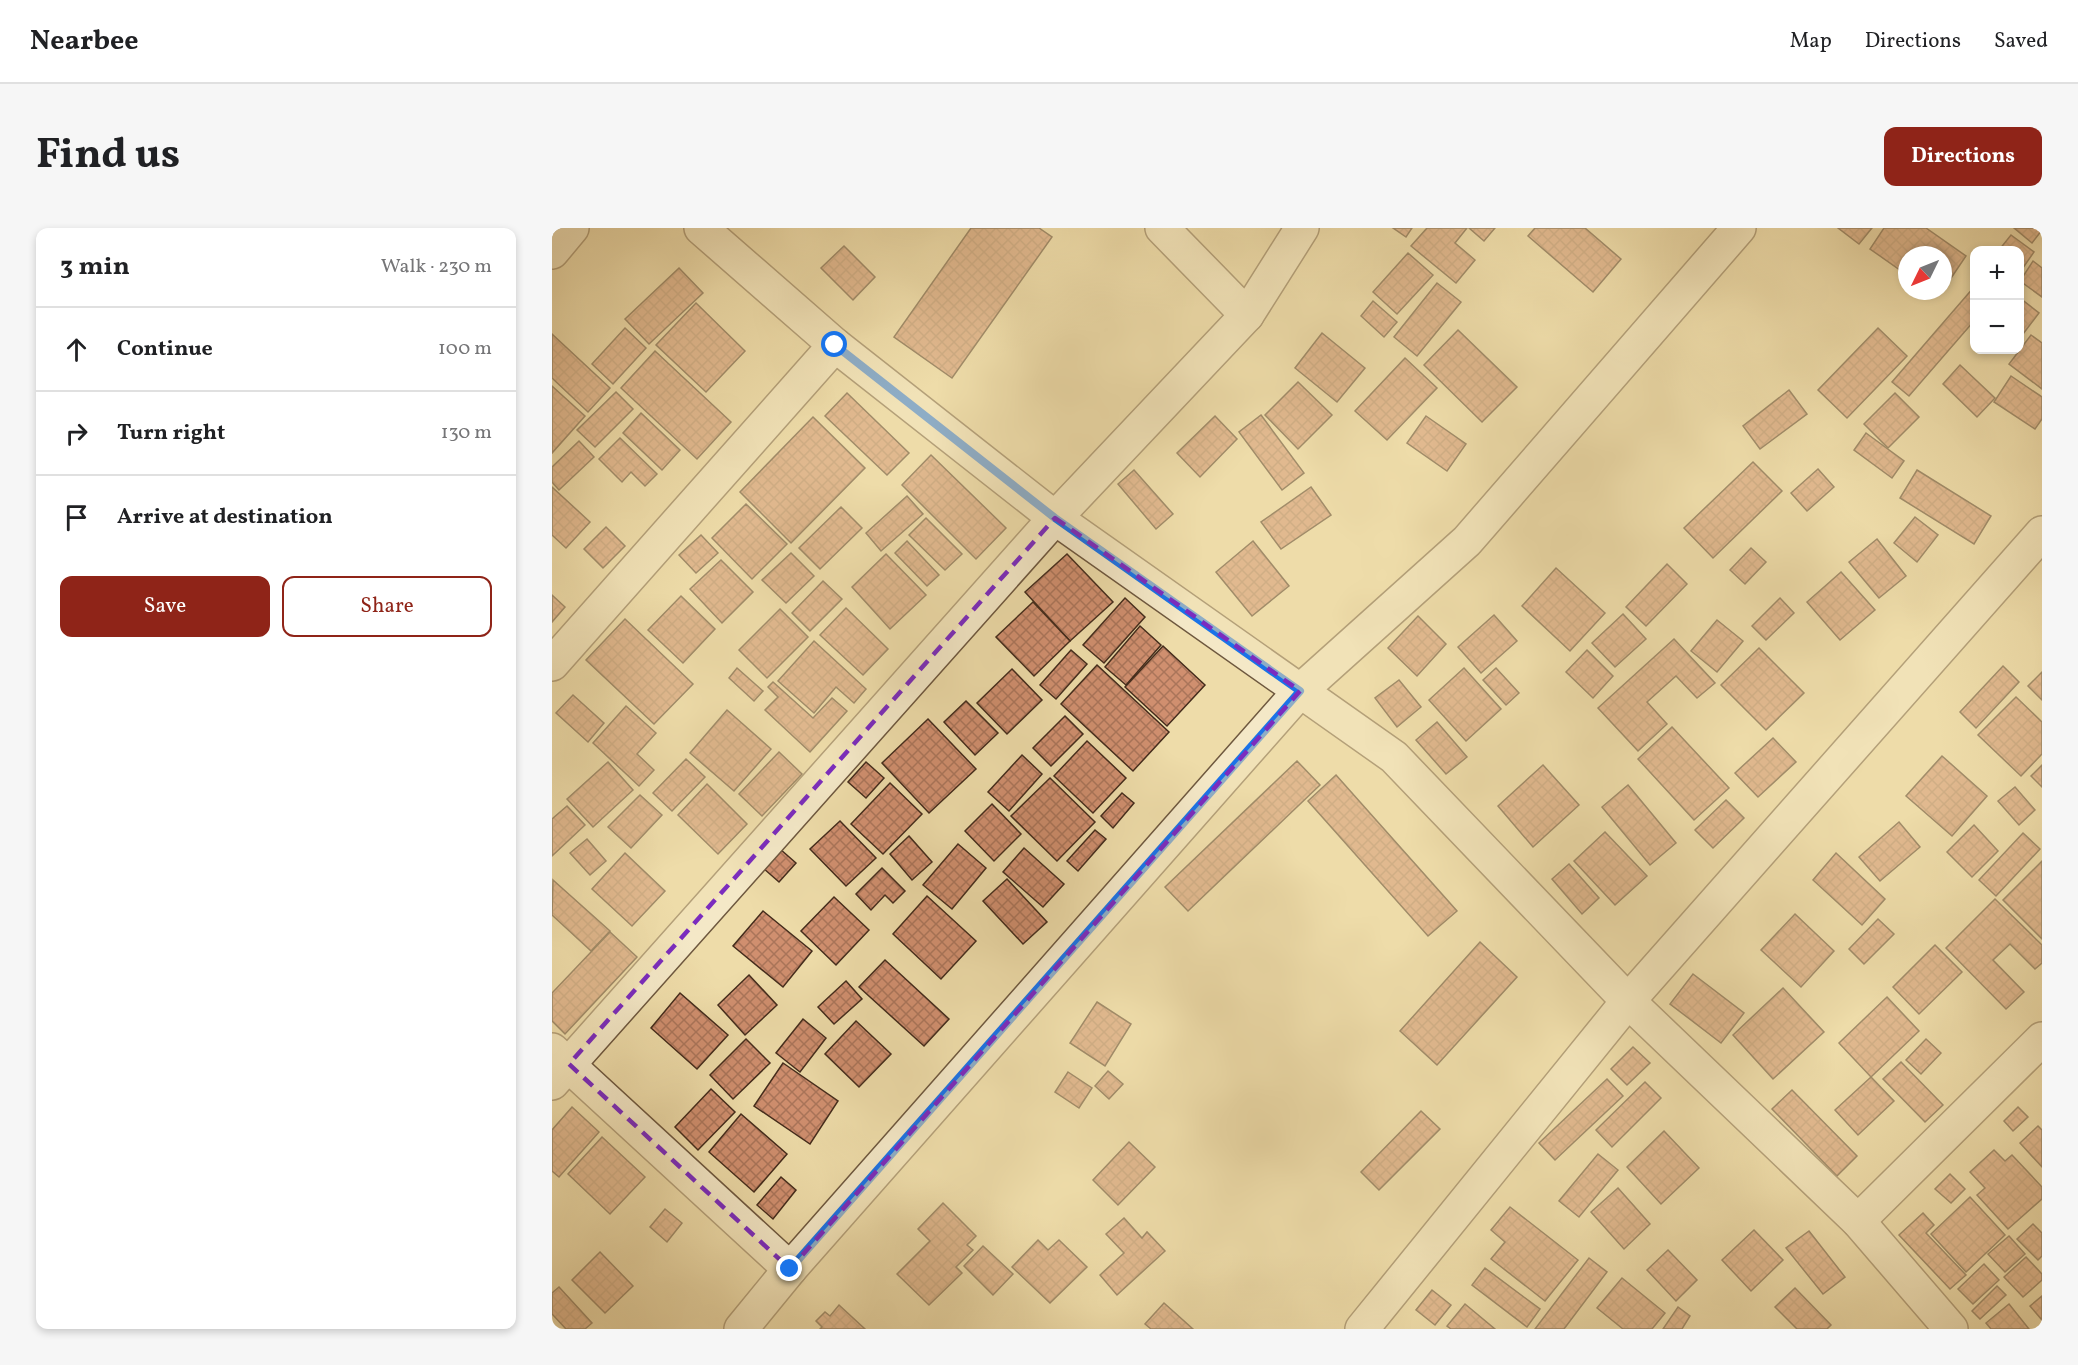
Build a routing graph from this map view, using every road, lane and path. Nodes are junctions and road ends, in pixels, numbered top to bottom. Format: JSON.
{"nodes":[{"id":1,"x":572,"y":228,"type":"edge"},
{"id":2,"x":701,"y":228,"type":"edge"},
{"id":3,"x":1162,"y":228,"type":"edge"},
{"id":4,"x":1302,"y":228,"type":"edge"},
{"id":5,"x":1740,"y":228,"type":"edge"},
{"id":6,"x":552,"y":252,"type":"edge"},
{"id":7,"x":1247,"y":315,"type":"junction"},
{"id":8,"x":835,"y":345,"type":"junction"},
{"id":9,"x":1055,"y":518,"type":"junction"},
{"id":10,"x":2042,"y":533,"type":"edge"},
{"id":11,"x":552,"y":664,"type":"edge"},
{"id":12,"x":1300,"y":691,"type":"junction"},
{"id":13,"x":1628,"y":1000,"type":"junction"},
{"id":14,"x":2042,"y":1039,"type":"edge"},
{"id":15,"x":558,"y":1065,"type":"edge"},
{"id":16,"x":1858,"y":1221,"type":"junction"},
{"id":17,"x":790,"y":1269,"type":"junction"},
{"id":18,"x":1367,"y":1327,"type":"edge"},
{"id":19,"x":741,"y":1329,"type":"edge"},
{"id":20,"x":1951,"y":1329,"type":"edge"}],
"edges":[{"from":1,"to":6,"type":"street"},
{"from":2,"to":8,"type":"street"},
{"from":3,"to":7,"type":"street"},
{"from":4,"to":7,"type":"street"},
{"from":5,"to":12,"type":"street"},
{"from":7,"to":9,"type":"street"},
{"from":8,"to":9,"type":"street"},
{"from":8,"to":11,"type":"street"},
{"from":9,"to":12,"type":"street"},
{"from":9,"to":15,"type":"street"},
{"from":10,"to":13,"type":"street"},
{"from":12,"to":13,"type":"street"},
{"from":12,"to":17,"type":"street"},
{"from":13,"to":16,"type":"street"},
{"from":13,"to":18,"type":"street"},
{"from":14,"to":16,"type":"street"},
{"from":15,"to":17,"type":"street"},
{"from":16,"to":20,"type":"street"},
{"from":17,"to":19,"type":"street"}]}
